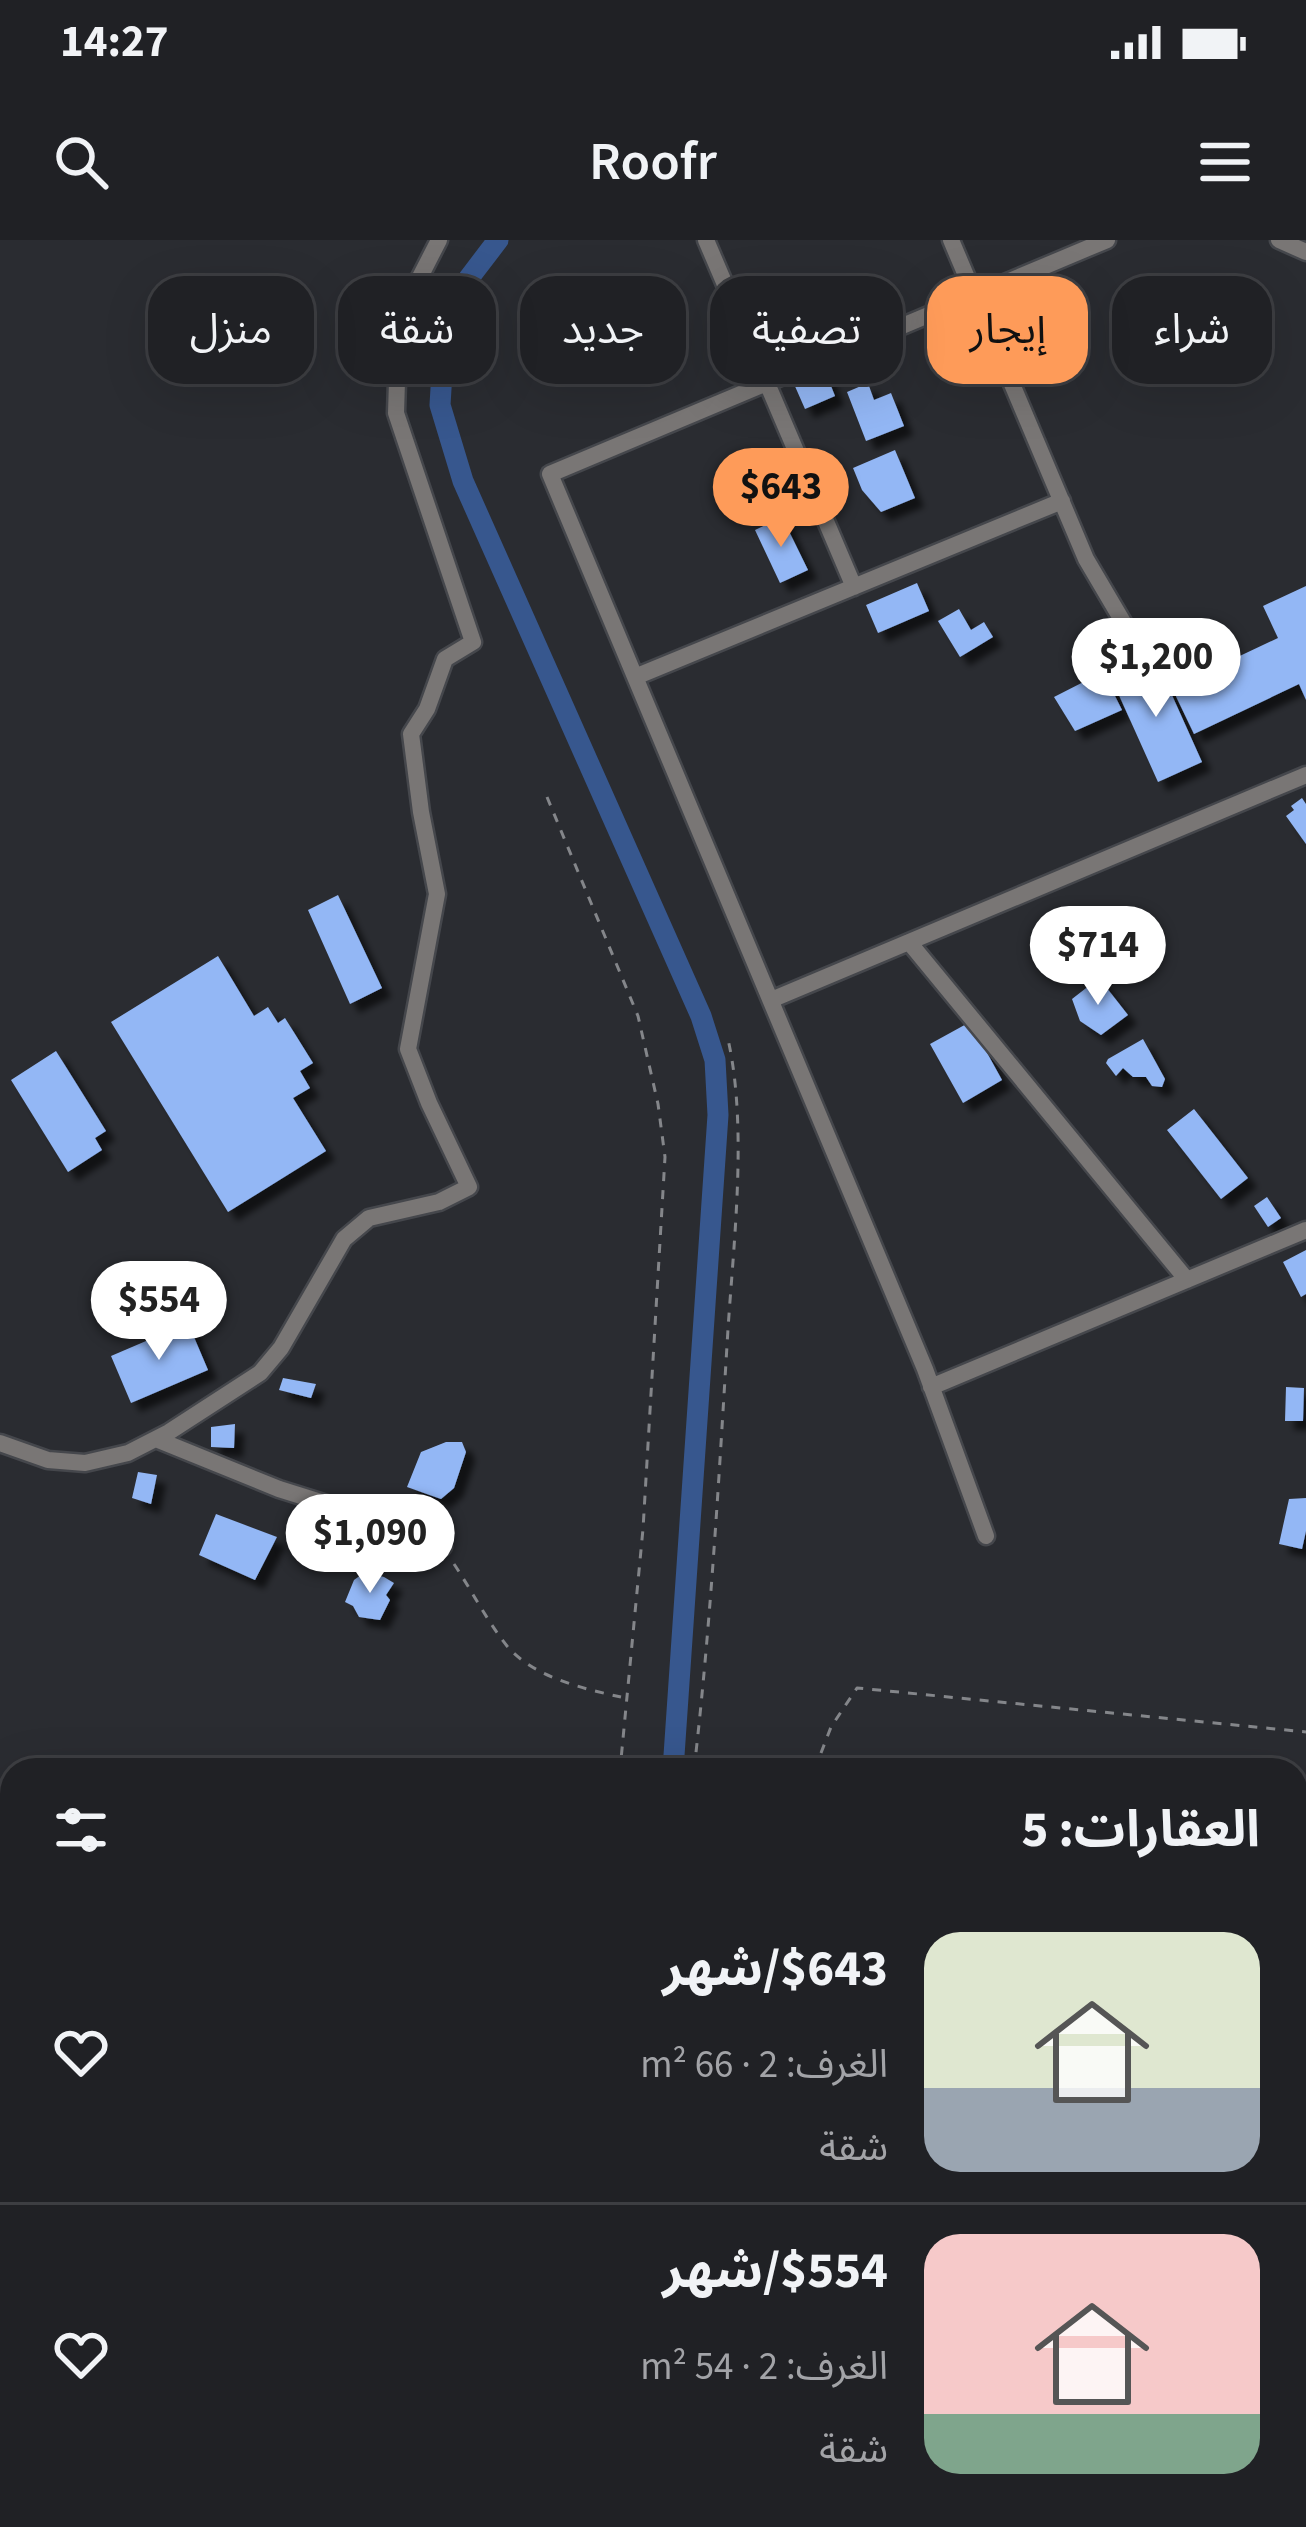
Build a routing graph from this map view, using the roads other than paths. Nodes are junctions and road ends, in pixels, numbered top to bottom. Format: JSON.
{"nodes":[{"id":1,"x":439,"y":240,"type":"edge"},
{"id":2,"x":706,"y":240,"type":"edge"},
{"id":3,"x":951,"y":240,"type":"edge"},
{"id":4,"x":1107,"y":240,"type":"edge"},
{"id":5,"x":1279,"y":240,"type":"edge"},
{"id":6,"x":1306,"y":252,"type":"edge"},
{"id":7,"x":721,"y":276,"type":"edge"},
{"id":8,"x":966,"y":276,"type":"edge"},
{"id":9,"x":1022,"y":276,"type":"edge"},
{"id":10,"x":762,"y":384,"type":"edge"},
{"id":11,"x":768,"y":384,"type":"edge"},
{"id":12,"x":1012,"y":384,"type":"edge"},
{"id":13,"x":1062,"y":501,"type":"junction"},
{"id":14,"x":854,"y":587,"type":"junction"},
{"id":15,"x":1146,"y":661,"type":"dead end"},
{"id":16,"x":635,"y":677,"type":"junction"},
{"id":17,"x":1306,"y":775,"type":"edge"},
{"id":18,"x":909,"y":942,"type":"junction"},
{"id":19,"x":771,"y":1000,"type":"junction"},
{"id":20,"x":1306,"y":1230,"type":"edge"},
{"id":21,"x":1187,"y":1280,"type":"junction"},
{"id":22,"x":931,"y":1387,"type":"junction"},
{"id":23,"x":156,"y":1439,"type":"junction"},
{"id":24,"x":0,"y":1444,"type":"edge"},
{"id":25,"x":986,"y":1536,"type":"dead end"},
{"id":26,"x":443,"y":1547,"type":"road end"}],
"edges":[{"from":1,"to":23,"type":"street"},
{"from":2,"to":7,"type":"street"},
{"from":3,"to":8,"type":"street"},
{"from":4,"to":9,"type":"street"},
{"from":5,"to":6,"type":"street"},
{"from":10,"to":16,"type":"street"},
{"from":11,"to":14,"type":"street"},
{"from":12,"to":13,"type":"street"},
{"from":13,"to":14,"type":"street"},
{"from":13,"to":15,"type":"street"},
{"from":14,"to":16,"type":"street"},
{"from":16,"to":19,"type":"street"},
{"from":17,"to":18,"type":"street"},
{"from":18,"to":19,"type":"street"},
{"from":18,"to":21,"type":"street"},
{"from":19,"to":22,"type":"street"},
{"from":20,"to":21,"type":"street"},
{"from":21,"to":22,"type":"street"},
{"from":22,"to":25,"type":"street"},
{"from":23,"to":24,"type":"street"},
{"from":23,"to":26,"type":"street"}]}
